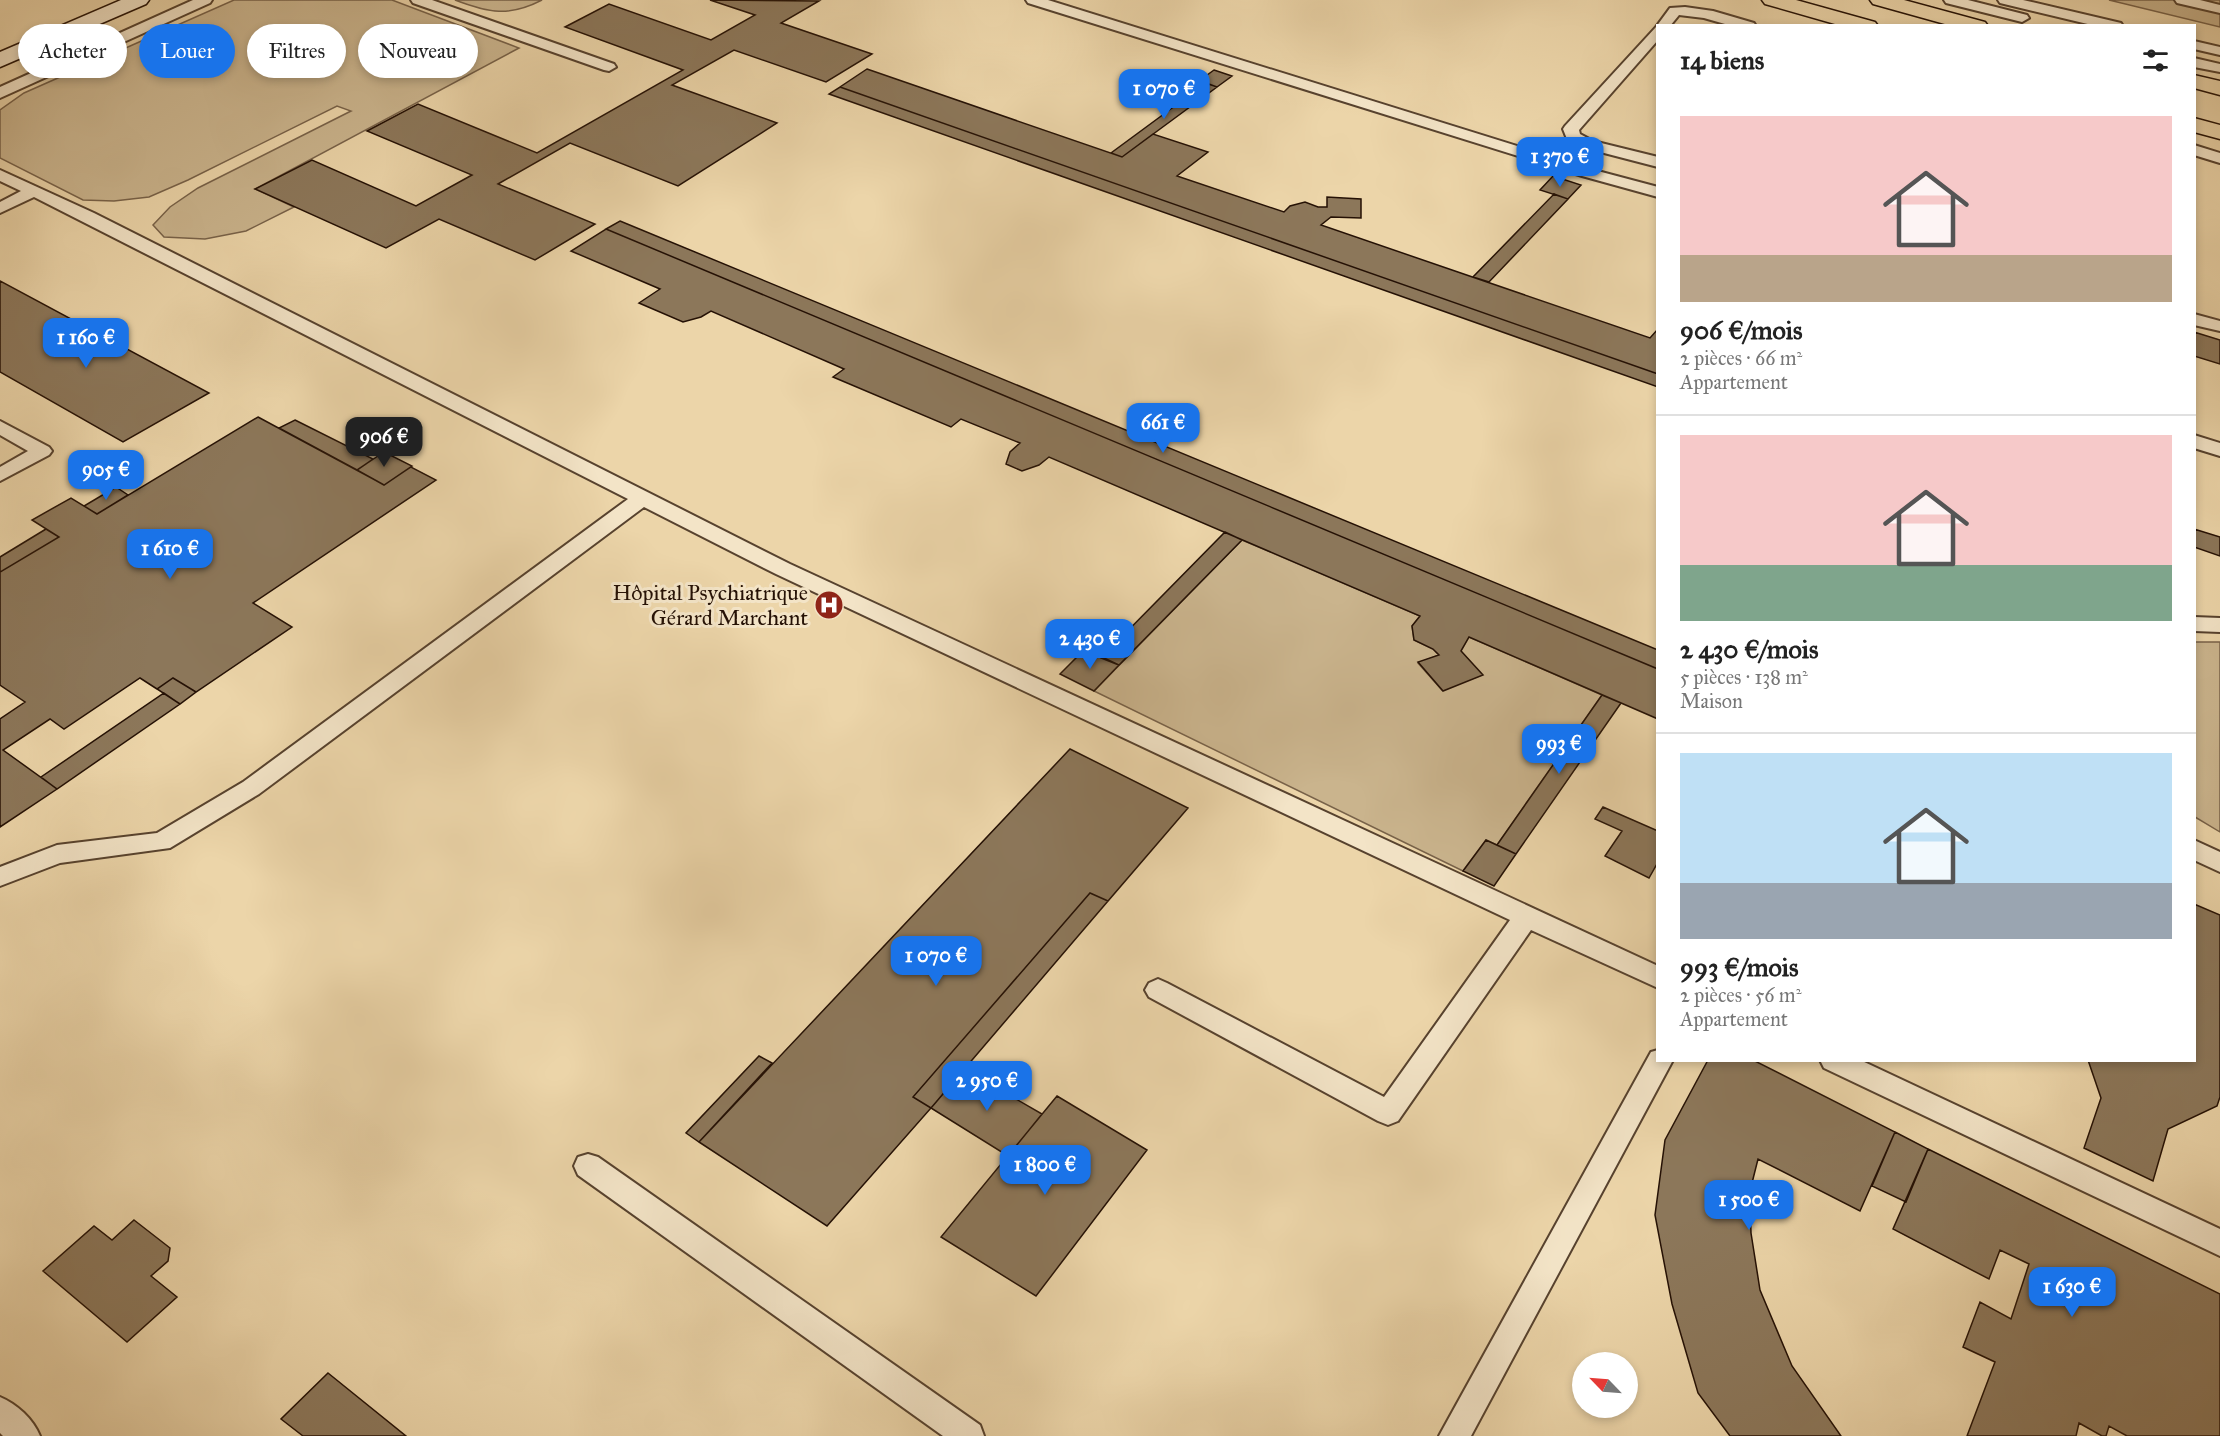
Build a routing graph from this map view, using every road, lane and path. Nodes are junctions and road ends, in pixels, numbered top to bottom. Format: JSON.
{"nodes":[{"id":1,"x":139,"y":0,"type":"edge"},
{"id":2,"x":205,"y":0,"type":"edge"},
{"id":3,"x":418,"y":0,"type":"edge"},
{"id":4,"x":1033,"y":0,"type":"edge"},
{"id":5,"x":1772,"y":0,"type":"edge"},
{"id":6,"x":1880,"y":0,"type":"edge"},
{"id":7,"x":1951,"y":0,"type":"edge"},
{"id":8,"x":2005,"y":0,"type":"edge"},
{"id":9,"x":2182,"y":0,"type":"edge"},
{"id":10,"x":2220,"y":9,"type":"edge"},
{"id":11,"x":1664,"y":24,"type":"edge"},
{"id":12,"x":1742,"y":24,"type":"edge"},
{"id":13,"x":1861,"y":24,"type":"edge"},
{"id":14,"x":1970,"y":24,"type":"edge"},
{"id":15,"x":2043,"y":24,"type":"edge"},
{"id":16,"x":2107,"y":24,"type":"edge"},
{"id":17,"x":1656,"y":33,"type":"edge"},
{"id":18,"x":2196,"y":45,"type":"edge"},
{"id":19,"x":2220,"y":51,"type":"edge"},
{"id":20,"x":0,"y":60,"type":"edge"},
{"id":21,"x":2196,"y":62,"type":"edge"},
{"id":22,"x":609,"y":68,"type":"dead end"},
{"id":23,"x":2220,"y":68,"type":"edge"},
{"id":24,"x":2196,"y":82,"type":"edge"},
{"id":25,"x":2220,"y":88,"type":"edge"},
{"id":26,"x":0,"y":93,"type":"edge"},
{"id":27,"x":2196,"y":112,"type":"edge"},
{"id":28,"x":2220,"y":118,"type":"edge"},
{"id":29,"x":2196,"y":126,"type":"edge"},
{"id":30,"x":2220,"y":132,"type":"edge"},
{"id":31,"x":2196,"y":151,"type":"edge"},
{"id":32,"x":2220,"y":158,"type":"edge"},
{"id":33,"x":1656,"y":161,"type":"edge"},
{"id":34,"x":0,"y":175,"type":"edge"},
{"id":35,"x":34,"y":191,"type":"junction"},
{"id":36,"x":1656,"y":191,"type":"edge"},
{"id":37,"x":0,"y":208,"type":"edge"},
{"id":38,"x":2196,"y":320,"type":"edge"},
{"id":39,"x":2220,"y":326,"type":"edge"},
{"id":40,"x":0,"y":427,"type":"edge"},
{"id":41,"x":2196,"y":442,"type":"edge"},
{"id":42,"x":2220,"y":450,"type":"edge"},
{"id":43,"x":0,"y":475,"type":"edge"},
{"id":44,"x":642,"y":498,"type":"junction"},
{"id":45,"x":2196,"y":624,"type":"edge"},
{"id":46,"x":2220,"y":626,"type":"edge"},
{"id":47,"x":2196,"y":850,"type":"edge"},
{"id":48,"x":2220,"y":863,"type":"edge"},
{"id":49,"x":0,"y":877,"type":"edge"},
{"id":50,"x":1526,"y":917,"type":"junction"},
{"id":51,"x":1656,"y":977,"type":"edge"},
{"id":52,"x":1158,"y":990,"type":"dead end"},
{"id":53,"x":1659,"y":1062,"type":"edge"},
{"id":54,"x":1837,"y":1062,"type":"edge"},
{"id":55,"x":588,"y":1166,"type":"dead end"},
{"id":56,"x":2220,"y":1243,"type":"edge"},
{"id":57,"x":0,"y":1412,"type":"edge"},
{"id":58,"x":25,"y":1436,"type":"edge"},
{"id":59,"x":969,"y":1436,"type":"edge"},
{"id":60,"x":1454,"y":1436,"type":"edge"}],
"edges":[{"from":1,"to":20,"type":"street"},
{"from":2,"to":26,"type":"lane"},
{"from":3,"to":22,"type":"lane"},
{"from":4,"to":36,"type":"lane"},
{"from":5,"to":13,"type":"main road"},
{"from":6,"to":14,"type":"main road"},
{"from":7,"to":15,"type":"lane"},
{"from":8,"to":16,"type":"lane"},
{"from":9,"to":10,"type":"lane"},
{"from":11,"to":12,"type":"lane"},
{"from":17,"to":33,"type":"lane"},
{"from":18,"to":19,"type":"lane"},
{"from":21,"to":23,"type":"lane"},
{"from":24,"to":25,"type":"main road"},
{"from":27,"to":28,"type":"main road"},
{"from":29,"to":30,"type":"main road"},
{"from":31,"to":32,"type":"lane"},
{"from":34,"to":35,"type":"lane"},
{"from":35,"to":37,"type":"lane"},
{"from":35,"to":44,"type":"lane"},
{"from":38,"to":39,"type":"lane"},
{"from":40,"to":43,"type":"lane"},
{"from":41,"to":42,"type":"lane"},
{"from":44,"to":49,"type":"lane"},
{"from":44,"to":50,"type":"lane"},
{"from":45,"to":46,"type":"lane"},
{"from":47,"to":48,"type":"lane"},
{"from":50,"to":51,"type":"lane"},
{"from":50,"to":52,"type":"lane"},
{"from":53,"to":60,"type":"lane"},
{"from":54,"to":56,"type":"lane"},
{"from":55,"to":59,"type":"lane"},
{"from":57,"to":58,"type":"lane"}]}
